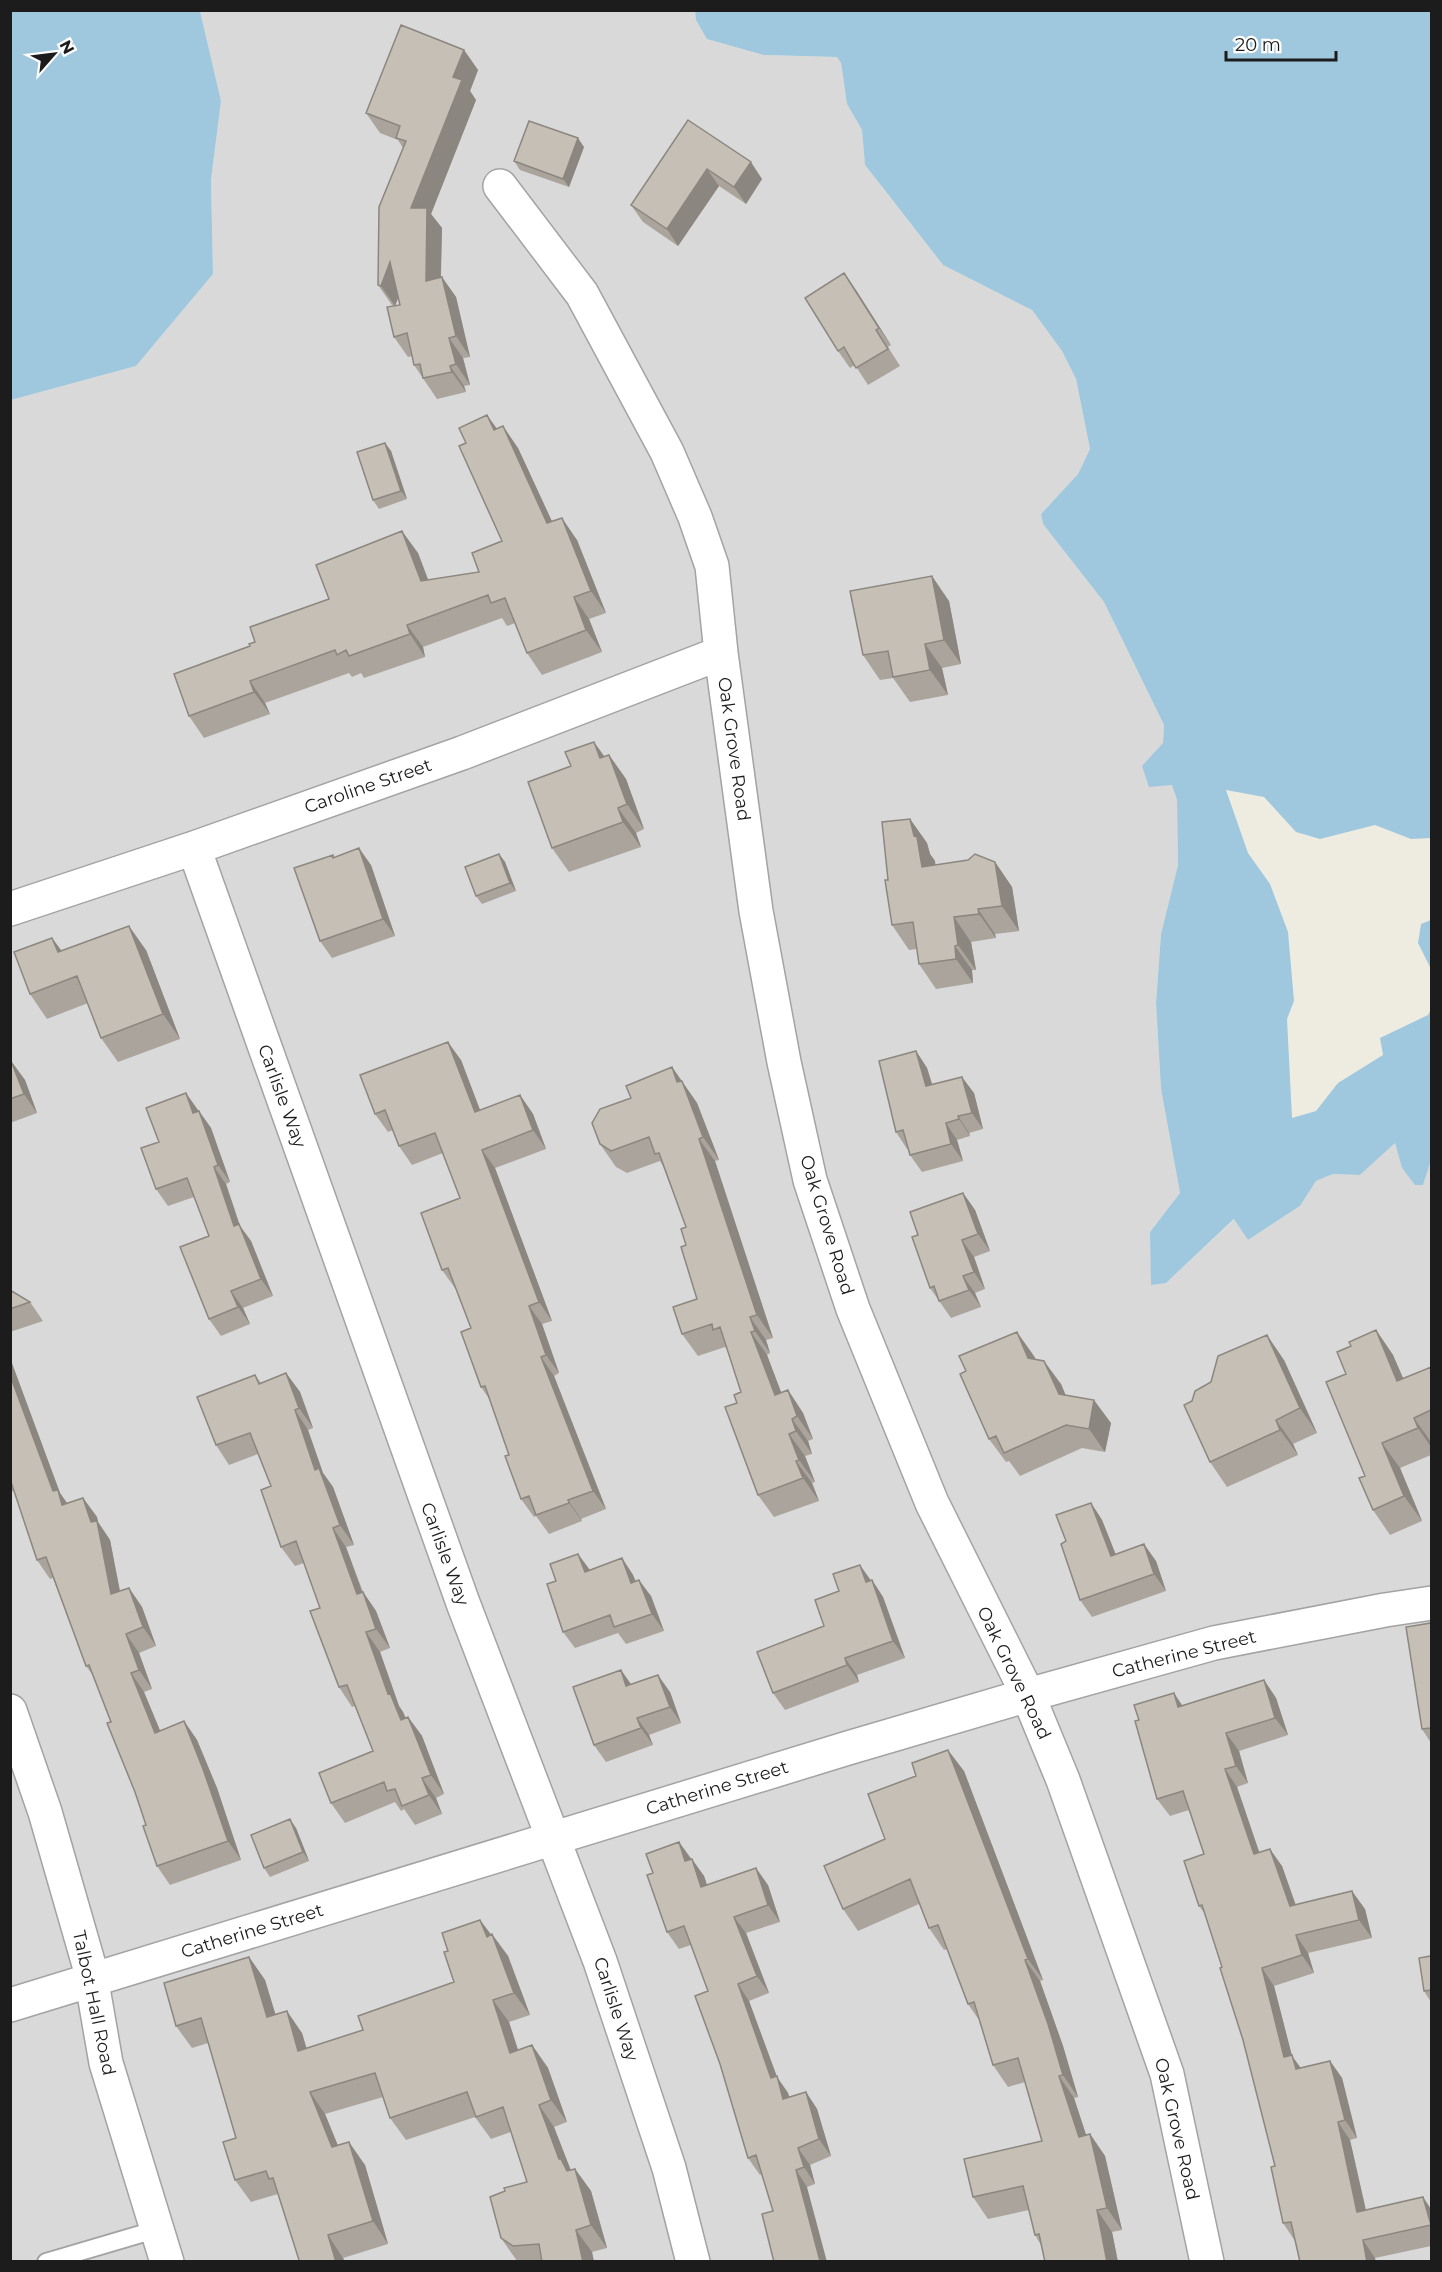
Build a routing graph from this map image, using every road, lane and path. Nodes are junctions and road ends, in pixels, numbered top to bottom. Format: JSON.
{"nodes":[{"id":1,"x":500,"y":186,"type":"dead end"},
{"id":2,"x":721,"y":653,"type":"junction"},
{"id":3,"x":194,"y":848,"type":"junction"},
{"id":4,"x":10,"y":909,"type":"edge"},
{"id":5,"x":1431,"y":1603,"type":"edge"},
{"id":6,"x":1028,"y":1695,"type":"junction"},
{"id":7,"x":10,"y":1710,"type":"edge"},
{"id":8,"x":554,"y":1839,"type":"junction"},
{"id":9,"x":91,"y":1980,"type":"junction"},
{"id":10,"x":10,"y":2005,"type":"edge"},
{"id":11,"x":158,"y":2229,"type":"junction"},
{"id":12,"x":81,"y":2257,"type":"edge"},
{"id":13,"x":46,"y":2262,"type":"edge"},
{"id":14,"x":167,"y":2262,"type":"edge"},
{"id":15,"x":693,"y":2262,"type":"edge"},
{"id":16,"x":1207,"y":2262,"type":"edge"}],
"edges":[{"from":1,"to":2,"type":"street","name":"Oak Grove Road"},
{"from":2,"to":3,"type":"street","name":"Caroline Street"},
{"from":2,"to":6,"type":"street","name":"Oak Grove Road"},
{"from":3,"to":4,"type":"street","name":"Caroline Street"},
{"from":3,"to":8,"type":"street","name":"Carlisle Way"},
{"from":5,"to":6,"type":"street","name":"Catherine Street"},
{"from":6,"to":8,"type":"street","name":"Catherine Street"},
{"from":6,"to":16,"type":"street","name":"Oak Grove Road"},
{"from":7,"to":9,"type":"street","name":"Talbot Hall Road"},
{"from":8,"to":9,"type":"street","name":"Catherine Street"},
{"from":8,"to":15,"type":"street","name":"Carlisle Way"},
{"from":9,"to":10,"type":"street","name":"Catherine Street"},
{"from":9,"to":11,"type":"street","name":"Talbot Hall Road"},
{"from":11,"to":12,"type":"lane"},
{"from":11,"to":14,"type":"street","name":"Talbot Hall Road"},
{"from":12,"to":13,"type":"lane"}]}
